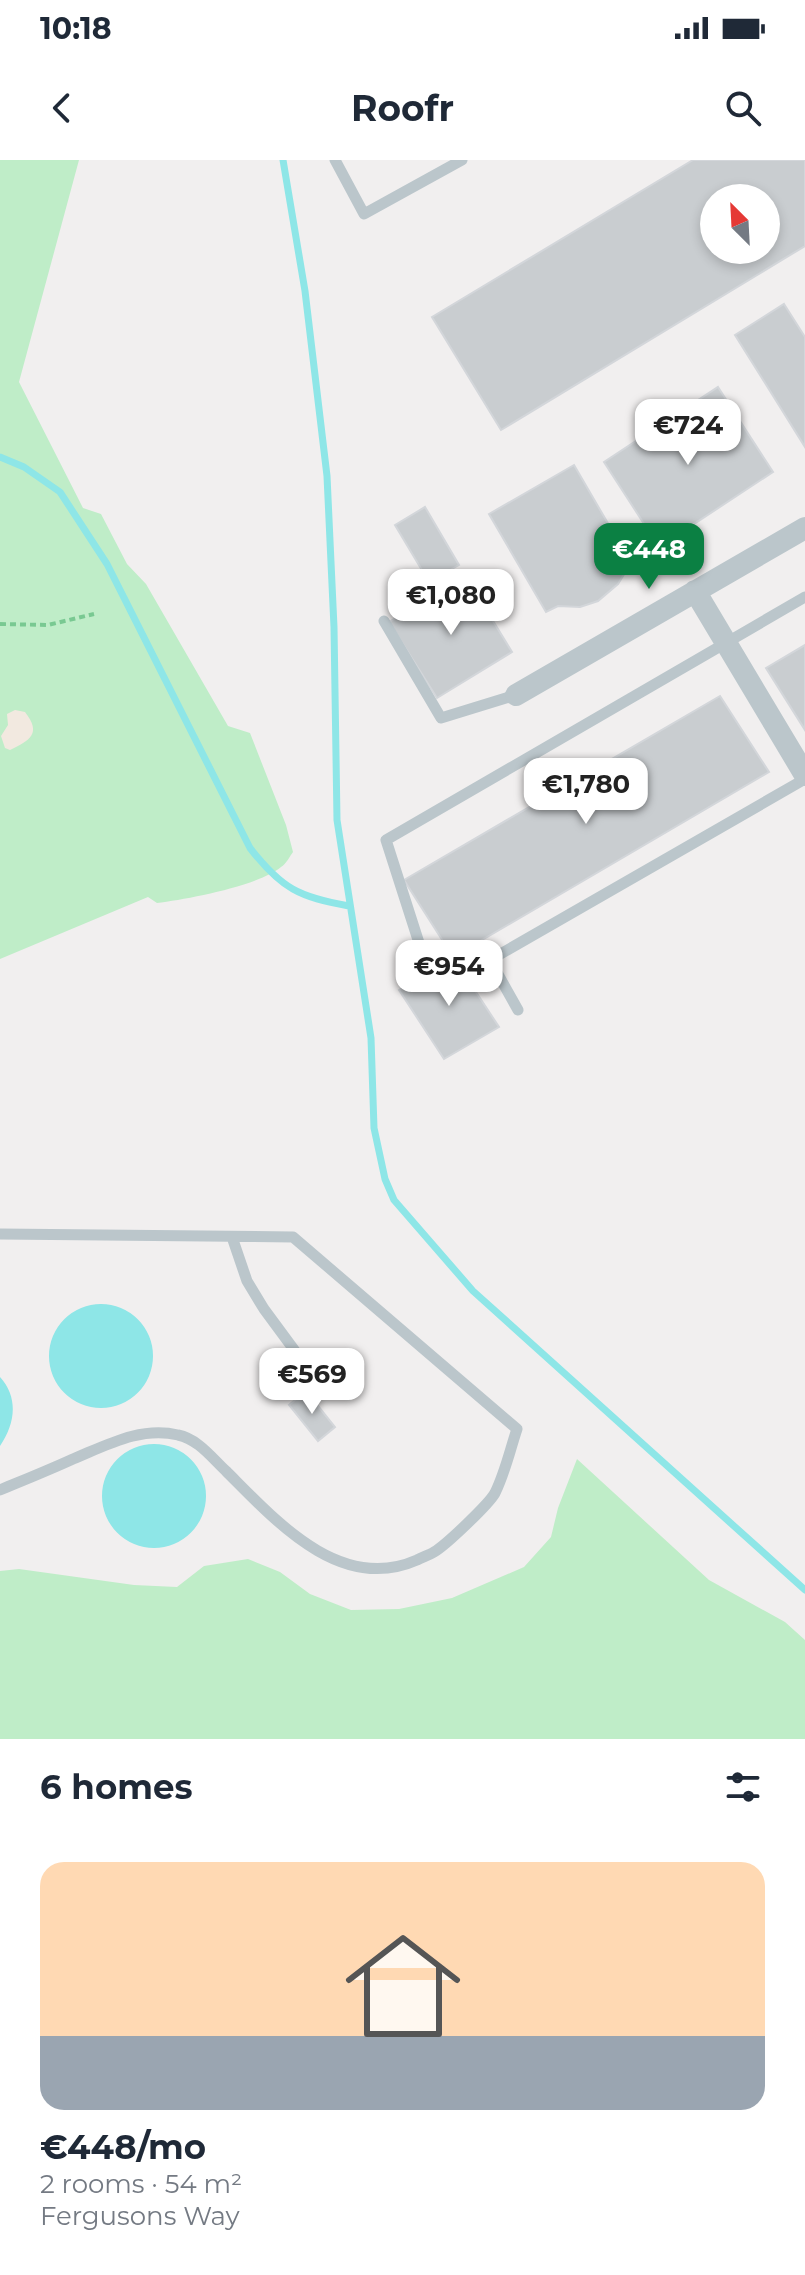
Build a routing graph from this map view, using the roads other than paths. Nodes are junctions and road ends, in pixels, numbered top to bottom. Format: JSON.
{"nodes":[{"id":1,"x":335,"y":160,"type":"edge"},
{"id":2,"x":462,"y":160,"type":"edge"},
{"id":3,"x":805,"y":528,"type":"edge"},
{"id":4,"x":695,"y":591,"type":"junction"},
{"id":5,"x":805,"y":597,"type":"edge"},
{"id":6,"x":384,"y":621,"type":"dead end"},
{"id":7,"x":727,"y":643,"type":"junction"},
{"id":8,"x":516,"y":695,"type":"joint"},
{"id":9,"x":805,"y":777,"type":"edge"},
{"id":10,"x":429,"y":963,"type":"dead end"},
{"id":11,"x":518,"y":1010,"type":"dead end"},
{"id":12,"x":0,"y":1234,"type":"edge"},
{"id":13,"x":232,"y":1237,"type":"junction"},
{"id":14,"x":309,"y":1370,"type":"dead end"},
{"id":15,"x":0,"y":1490,"type":"edge"}],
"edges":[{"from":1,"to":2,"type":"lane"},
{"from":3,"to":4,"type":"street"},
{"from":4,"to":7,"type":"street"},
{"from":4,"to":8,"type":"street"},
{"from":5,"to":7,"type":"lane"},
{"from":6,"to":8,"type":"lane"},
{"from":7,"to":9,"type":"street"},
{"from":7,"to":10,"type":"lane"},
{"from":9,"to":11,"type":"lane"},
{"from":12,"to":13,"type":"lane"},
{"from":13,"to":14,"type":"lane"},
{"from":13,"to":15,"type":"lane"}]}
